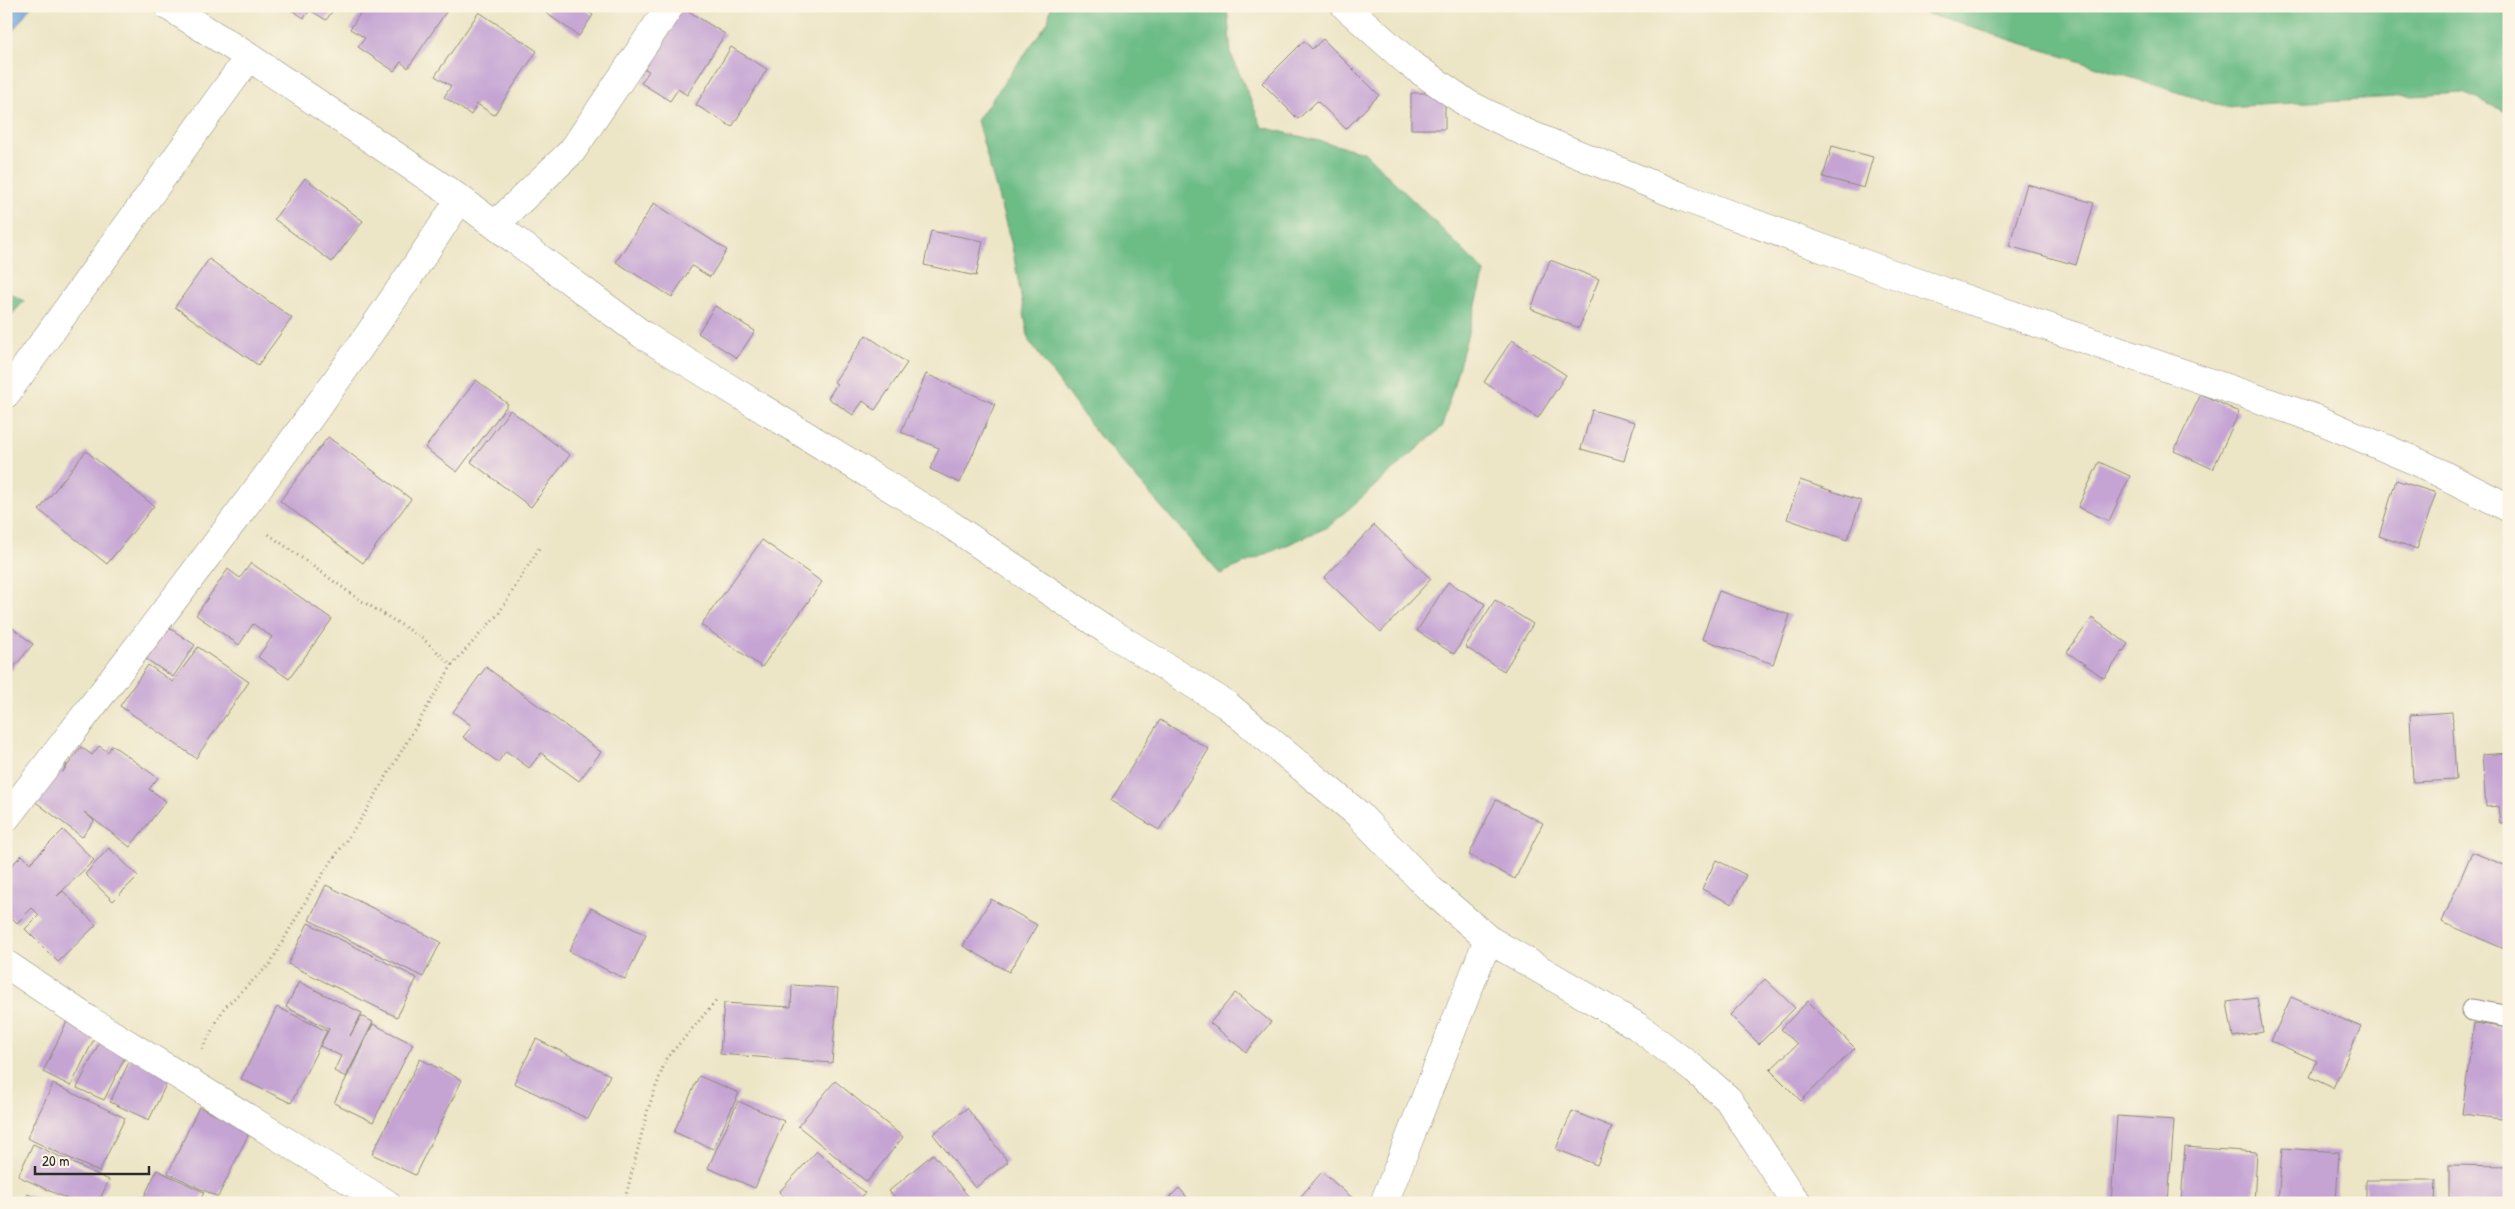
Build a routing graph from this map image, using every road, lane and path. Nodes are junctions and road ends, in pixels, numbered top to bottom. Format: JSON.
{"nodes":[{"id":1,"x":168,"y":6,"type":"edge"},
{"id":2,"x":670,"y":6,"type":"edge"},
{"id":3,"x":1345,"y":6,"type":"edge"},
{"id":4,"x":249,"y":57,"type":"junction"},
{"id":5,"x":460,"y":198,"type":"junction"},
{"id":6,"x":496,"y":224,"type":"junction"},
{"id":7,"x":6,"y":394,"type":"edge"},
{"id":8,"x":2509,"y":508,"type":"edge"},
{"id":9,"x":241,"y":512,"type":"junction"},
{"id":10,"x":541,"y":545,"type":"dead end"},
{"id":11,"x":452,"y":665,"type":"junction"},
{"id":12,"x":6,"y":818,"type":"edge"},
{"id":13,"x":1488,"y":939,"type":"junction"},
{"id":14,"x":6,"y":964,"type":"edge"},
{"id":15,"x":717,"y":1000,"type":"dead end"},
{"id":16,"x":2472,"y":1010,"type":"dead end"},
{"id":17,"x":2509,"y":1017,"type":"edge"},
{"id":18,"x":192,"y":1083,"type":"junction"},
{"id":19,"x":386,"y":1203,"type":"edge"},
{"id":20,"x":624,"y":1203,"type":"edge"},
{"id":21,"x":1384,"y":1203,"type":"edge"},
{"id":22,"x":1798,"y":1203,"type":"edge"}],
"edges":[{"from":1,"to":4,"type":"street"},
{"from":2,"to":6,"type":"street"},
{"from":3,"to":8,"type":"street"},
{"from":4,"to":5,"type":"street"},
{"from":4,"to":7,"type":"street"},
{"from":5,"to":6,"type":"street"},
{"from":5,"to":9,"type":"street"},
{"from":6,"to":13,"type":"street"},
{"from":9,"to":11,"type":"path"},
{"from":9,"to":12,"type":"street"},
{"from":10,"to":11,"type":"path"},
{"from":11,"to":18,"type":"path"},
{"from":13,"to":21,"type":"street"},
{"from":13,"to":22,"type":"street"},
{"from":14,"to":18,"type":"street"},
{"from":15,"to":20,"type":"path"},
{"from":16,"to":17,"type":"lane"},
{"from":18,"to":19,"type":"street"}]}
